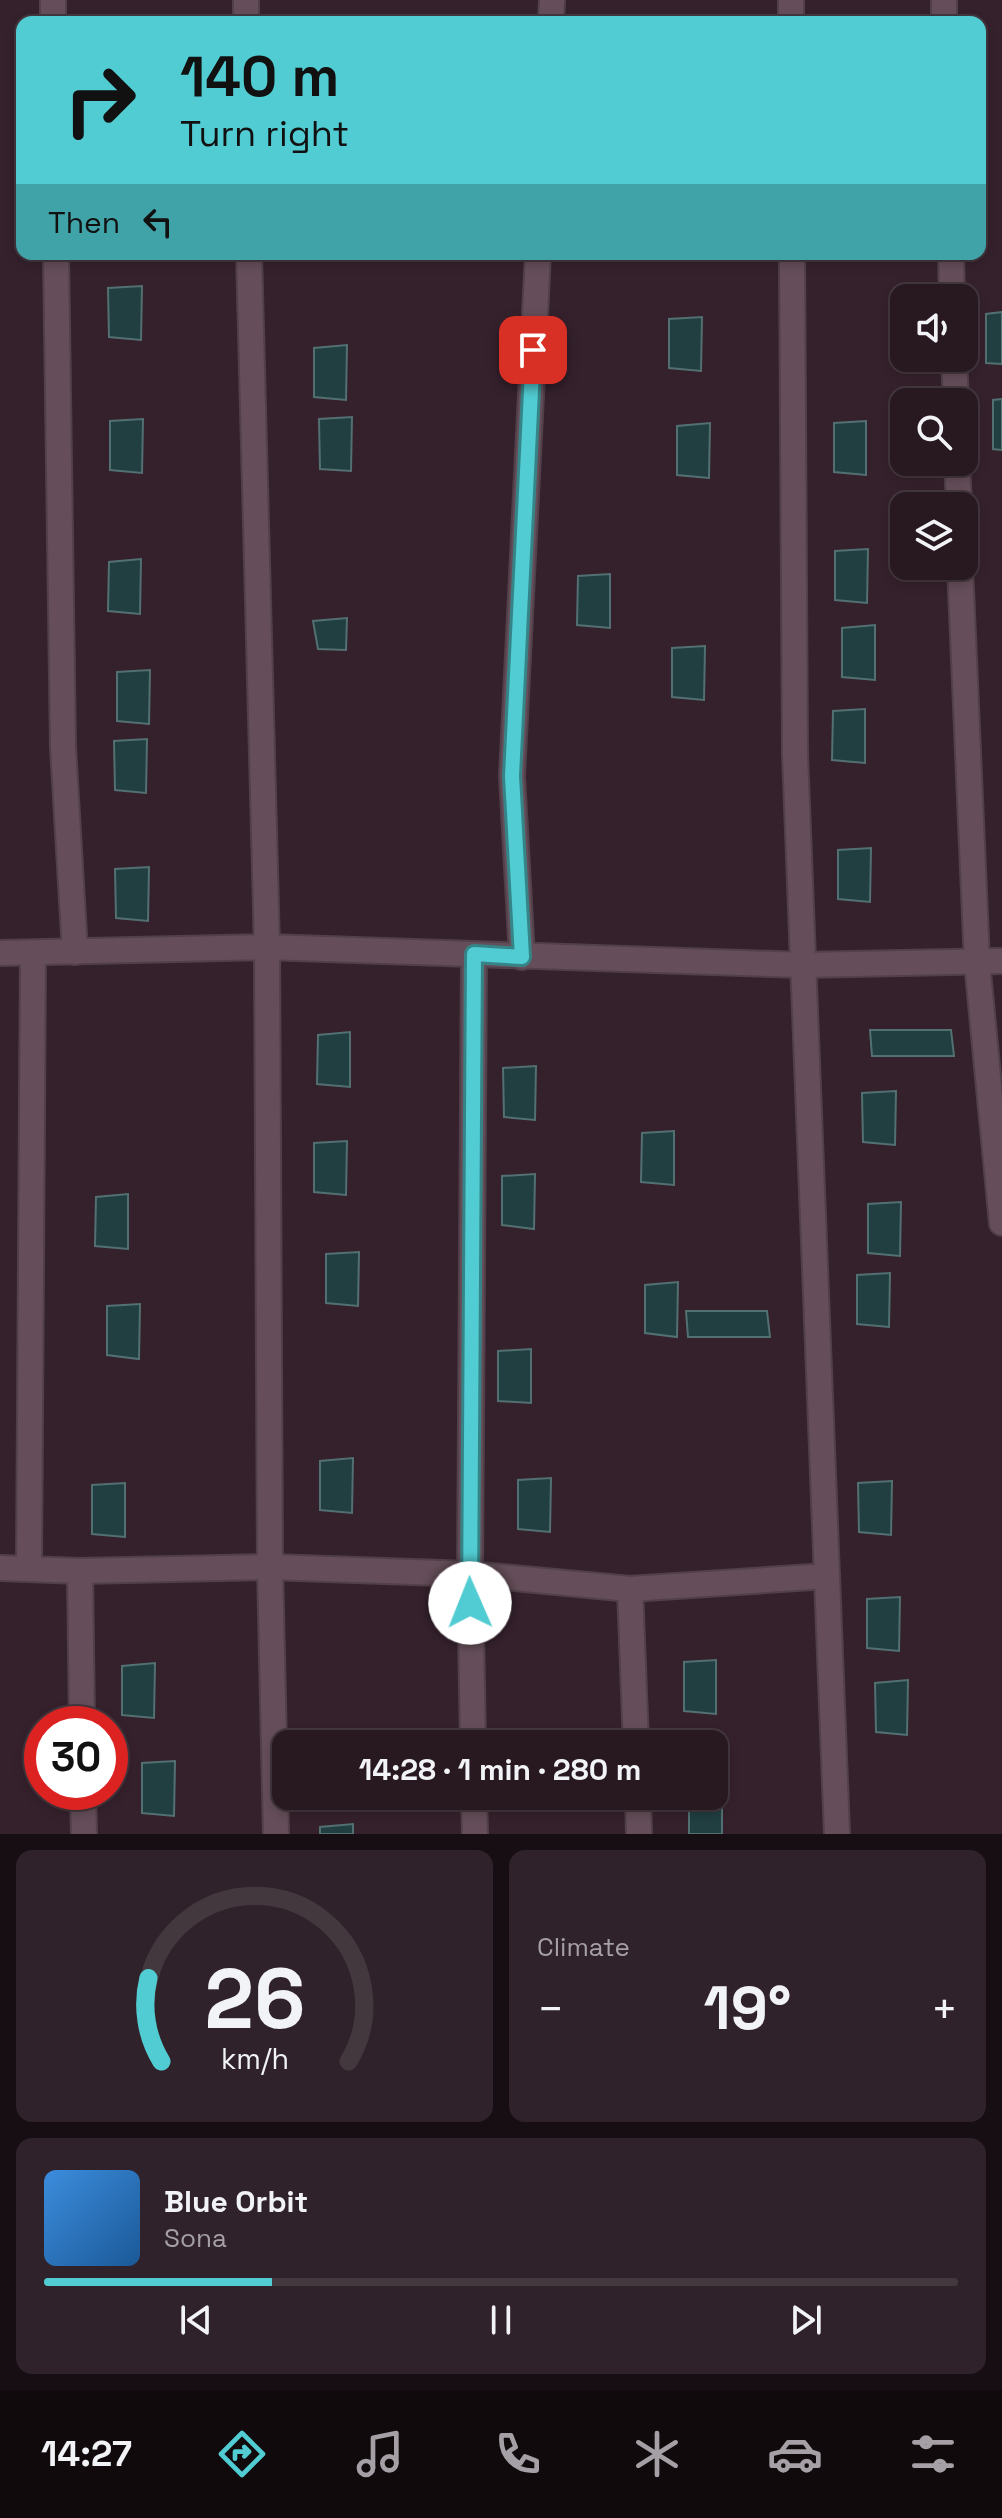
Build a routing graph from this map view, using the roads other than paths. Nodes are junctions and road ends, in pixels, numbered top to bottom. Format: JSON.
{"nodes":[{"id":1,"x":56,"y":260,"type":"edge"},
{"id":2,"x":249,"y":260,"type":"edge"},
{"id":3,"x":538,"y":260,"type":"edge"},
{"id":4,"x":792,"y":260,"type":"edge"},
{"id":5,"x":951,"y":260,"type":"edge"},
{"id":6,"x":952,"y":284,"type":"edge"},
{"id":7,"x":960,"y":580,"type":"edge"},
{"id":8,"x":267,"y":947,"type":"junction"},
{"id":9,"x":75,"y":952,"type":"junction"},
{"id":10,"x":0,"y":953,"type":"edge"},
{"id":11,"x":33,"y":953,"type":"junction"},
{"id":12,"x":474,"y":954,"type":"junction"},
{"id":13,"x":522,"y":957,"type":"junction"},
{"id":14,"x":1002,"y":961,"type":"edge"},
{"id":15,"x":977,"y":962,"type":"junction"},
{"id":16,"x":803,"y":965,"type":"junction"},
{"id":17,"x":1002,"y":1223,"type":"edge"},
{"id":18,"x":270,"y":1567,"type":"junction"},
{"id":19,"x":0,"y":1568,"type":"edge"},
{"id":20,"x":29,"y":1568,"type":"junction"},
{"id":21,"x":80,"y":1571,"type":"junction"},
{"id":22,"x":470,"y":1574,"type":"junction"},
{"id":23,"x":827,"y":1576,"type":"junction"},
{"id":24,"x":630,"y":1589,"type":"junction"},
{"id":25,"x":82,"y":1706,"type":"edge"},
{"id":26,"x":473,"y":1730,"type":"edge"},
{"id":27,"x":635,"y":1730,"type":"edge"},
{"id":28,"x":83,"y":1810,"type":"edge"},
{"id":29,"x":474,"y":1810,"type":"edge"},
{"id":30,"x":638,"y":1810,"type":"edge"},
{"id":31,"x":84,"y":1834,"type":"edge"},
{"id":32,"x":276,"y":1834,"type":"edge"},
{"id":33,"x":475,"y":1834,"type":"edge"},
{"id":34,"x":639,"y":1834,"type":"edge"},
{"id":35,"x":837,"y":1834,"type":"edge"}],
"edges":[{"from":1,"to":9,"type":"street"},
{"from":2,"to":8,"type":"street"},
{"from":3,"to":13,"type":"street"},
{"from":4,"to":16,"type":"street"},
{"from":5,"to":6,"type":"street"},
{"from":7,"to":15,"type":"street"},
{"from":8,"to":9,"type":"street"},
{"from":8,"to":12,"type":"street"},
{"from":8,"to":18,"type":"street"},
{"from":9,"to":11,"type":"street"},
{"from":10,"to":11,"type":"street"},
{"from":11,"to":20,"type":"street"},
{"from":12,"to":13,"type":"street"},
{"from":12,"to":22,"type":"street"},
{"from":13,"to":16,"type":"street"},
{"from":14,"to":15,"type":"street"},
{"from":15,"to":16,"type":"street"},
{"from":15,"to":17,"type":"street"},
{"from":16,"to":23,"type":"street"},
{"from":18,"to":21,"type":"street"},
{"from":18,"to":22,"type":"street"},
{"from":18,"to":32,"type":"street"},
{"from":19,"to":20,"type":"street"},
{"from":20,"to":21,"type":"street"},
{"from":21,"to":25,"type":"street"},
{"from":22,"to":24,"type":"street"},
{"from":22,"to":26,"type":"street"},
{"from":23,"to":24,"type":"street"},
{"from":23,"to":35,"type":"street"},
{"from":24,"to":27,"type":"street"},
{"from":28,"to":31,"type":"street"},
{"from":29,"to":33,"type":"street"},
{"from":30,"to":34,"type":"street"}]}
